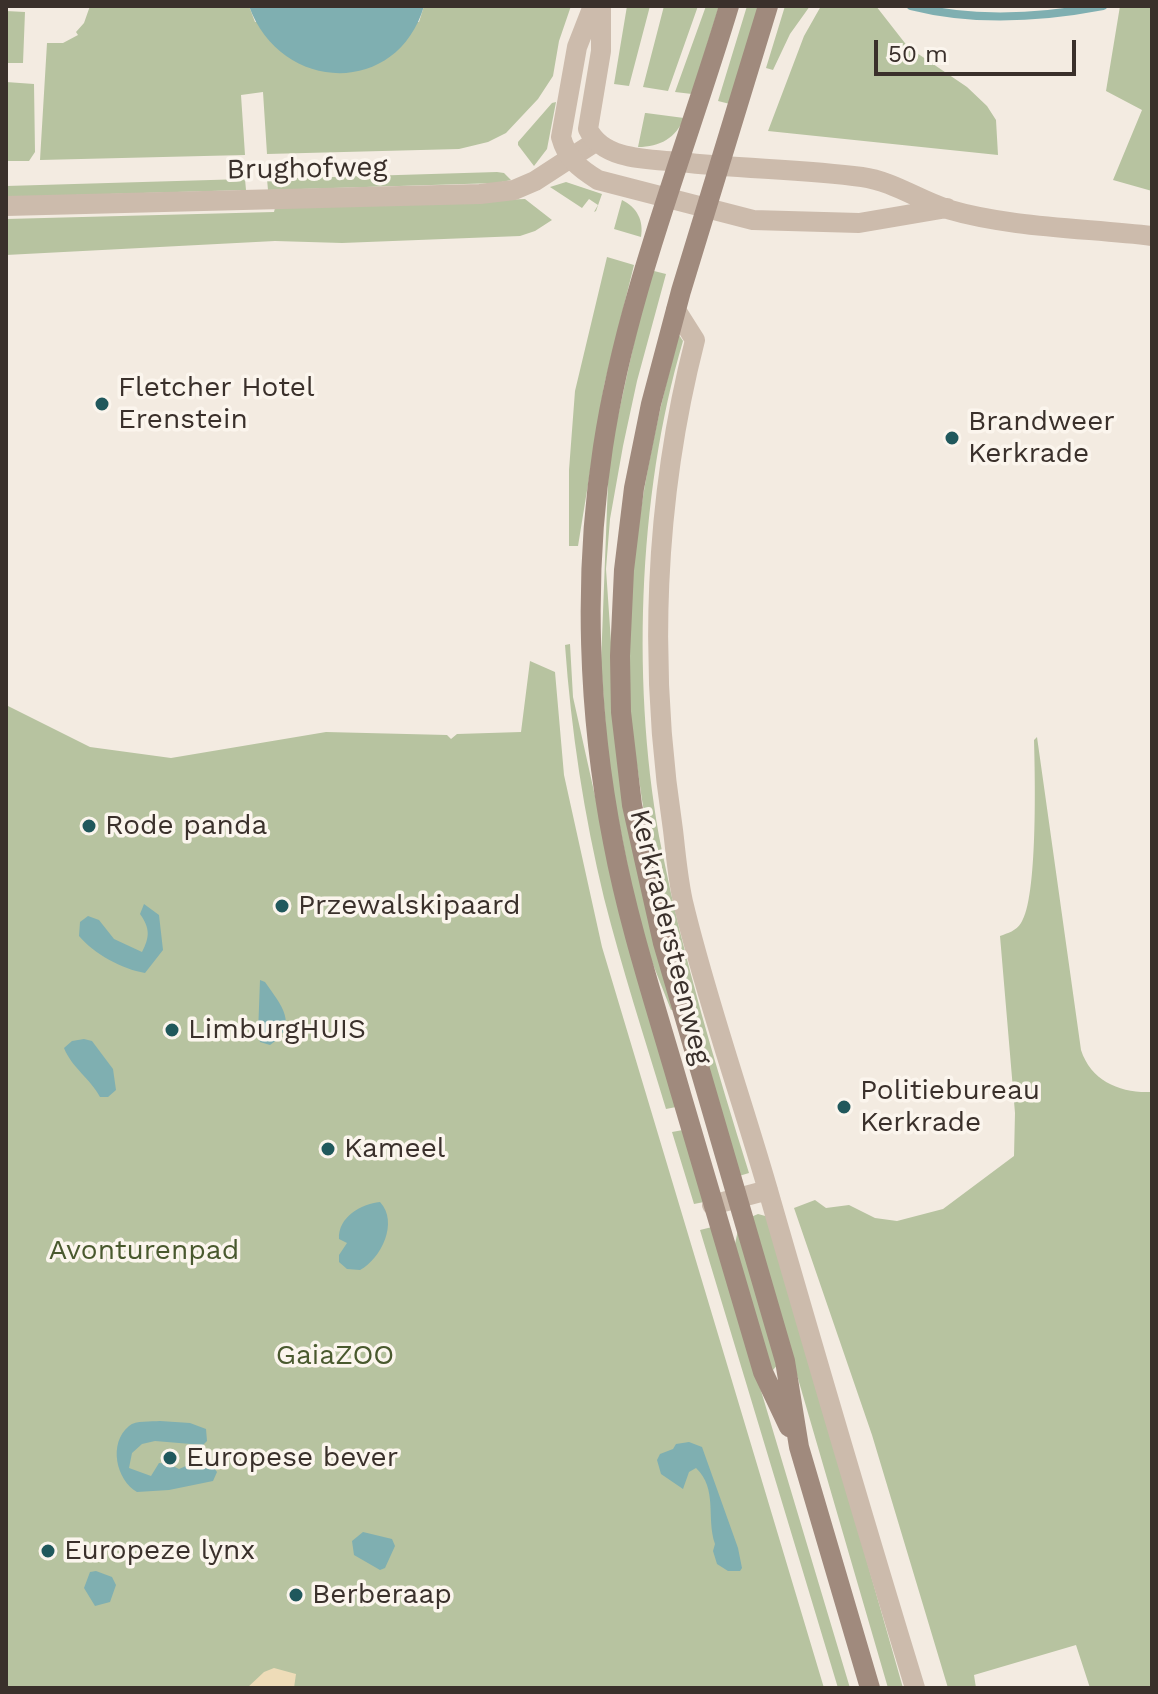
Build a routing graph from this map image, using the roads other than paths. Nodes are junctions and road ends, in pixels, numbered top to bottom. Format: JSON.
{"nodes":[{"id":1,"x":593,"y":6,"type":"edge"},
{"id":2,"x":601,"y":6,"type":"edge"},
{"id":3,"x":729,"y":6,"type":"edge"},
{"id":4,"x":768,"y":6,"type":"edge"},
{"id":5,"x":595,"y":142,"type":"junction"},
{"id":6,"x":570,"y":159,"type":"junction"},
{"id":7,"x":679,"y":162,"type":"junction"},
{"id":8,"x":719,"y":166,"type":"junction"},
{"id":9,"x":666,"y":199,"type":"junction"},
{"id":10,"x":6,"y":206,"type":"edge"},
{"id":11,"x":947,"y":208,"type":"junction"},
{"id":12,"x":706,"y":209,"type":"junction"},
{"id":13,"x":1152,"y":236,"type":"edge"},
{"id":14,"x":676,"y":310,"type":"junction"},
{"id":15,"x":768,"y":1190,"type":"junction"},
{"id":16,"x":737,"y":1198,"type":"junction"},
{"id":17,"x":712,"y":1205,"type":"junction"},
{"id":18,"x":799,"y":1447,"type":"junction"},
{"id":19,"x":870,"y":1688,"type":"edge"},
{"id":20,"x":915,"y":1688,"type":"edge"}],
"edges":[{"from":1,"to":6,"type":"street"},
{"from":2,"to":5,"type":"street"},
{"from":3,"to":7,"type":"main road","name":"Kerkradersteenweg"},
{"from":4,"to":8,"type":"main road","name":"Kerkradersteenweg"},
{"from":5,"to":6,"type":"street","name":"Brughofweg"},
{"from":5,"to":7,"type":"street"},
{"from":6,"to":9,"type":"street"},
{"from":6,"to":10,"type":"street","name":"Brughofweg"},
{"from":7,"to":8,"type":"street"},
{"from":7,"to":9,"type":"main road","name":"Kerkradersteenweg"},
{"from":8,"to":11,"type":"street"},
{"from":8,"to":12,"type":"main road","name":"Kerkradersteenweg"},
{"from":9,"to":12,"type":"street"},
{"from":9,"to":17,"type":"main road","name":"Kerkradersteenweg"},
{"from":11,"to":12,"type":"street"},
{"from":11,"to":13,"type":"street"},
{"from":12,"to":14,"type":"main road","name":"Kerkradersteenweg"},
{"from":14,"to":15,"type":"street","name":"Kerkradersteenweg"},
{"from":14,"to":16,"type":"main road","name":"Kerkradersteenweg"},
{"from":15,"to":16,"type":"street"},
{"from":15,"to":20,"type":"street","name":"Kerkradersteenweg"},
{"from":16,"to":17,"type":"street"},
{"from":16,"to":18,"type":"main road","name":"Kerkradersteenweg"},
{"from":17,"to":18,"type":"main road","name":"Kerkradersteenweg"},
{"from":18,"to":19,"type":"main road","name":"Kerkradersteenweg"}]}
